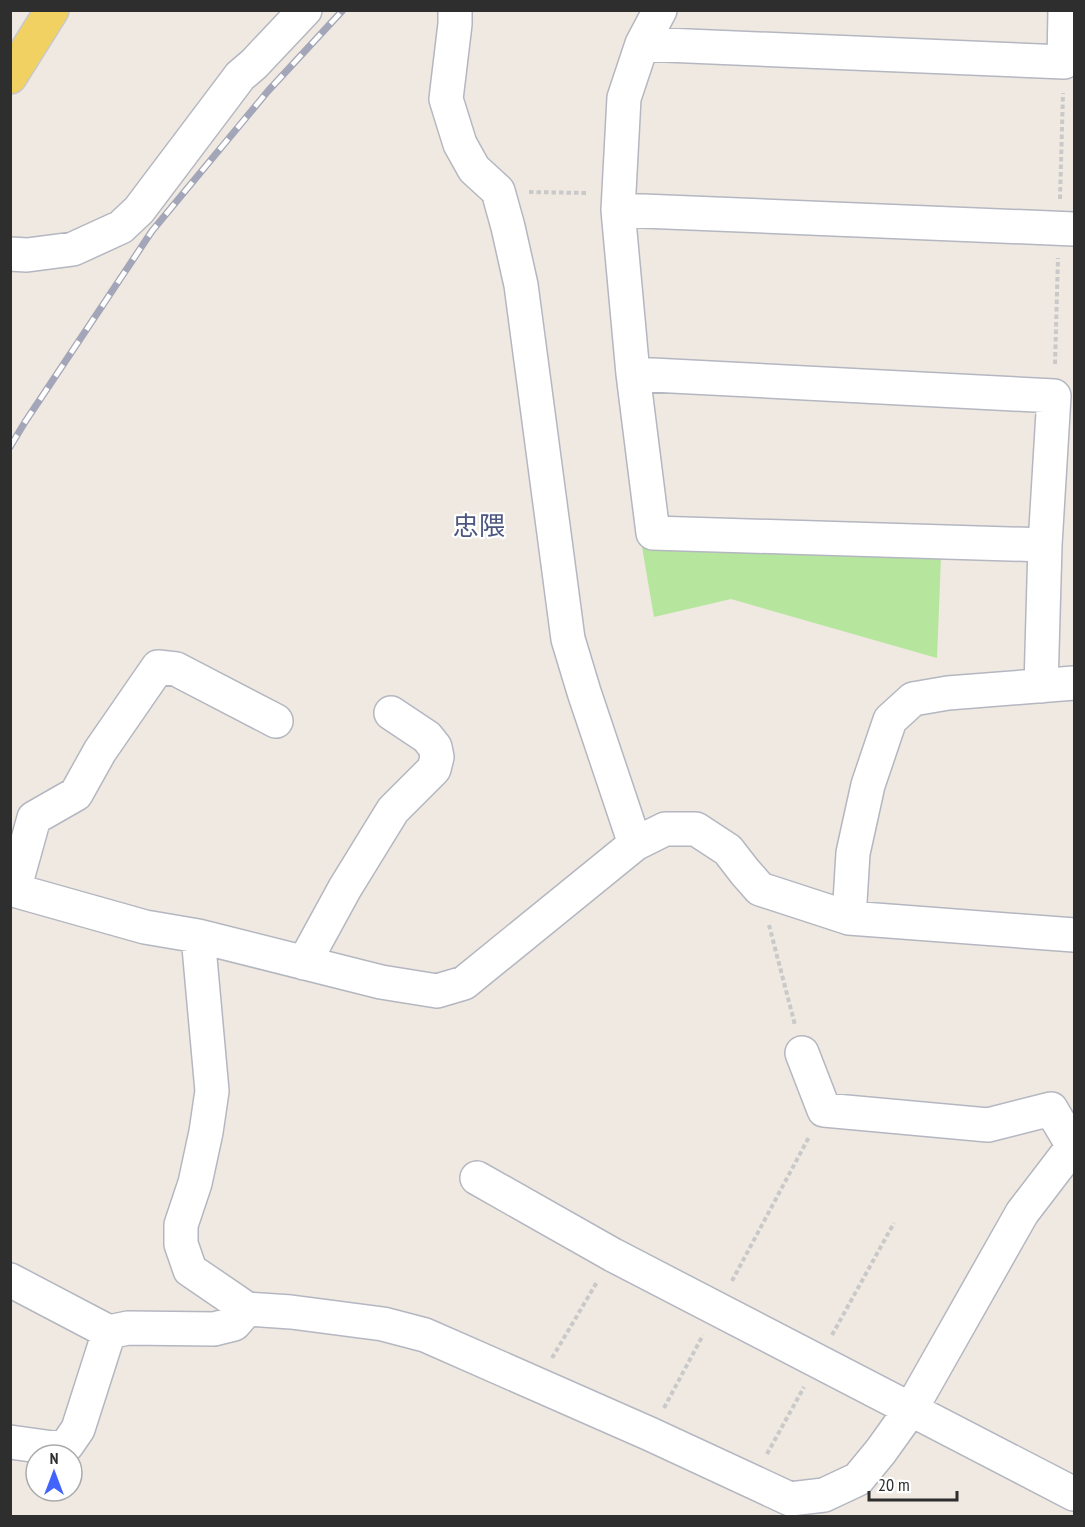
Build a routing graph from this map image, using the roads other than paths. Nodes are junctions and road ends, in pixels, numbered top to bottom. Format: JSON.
{"nodes":[{"id":1,"x":52,"y":10,"type":"edge"},
{"id":2,"x":306,"y":10,"type":"edge"},
{"id":3,"x":454,"y":10,"type":"edge"},
{"id":4,"x":660,"y":10,"type":"edge"},
{"id":5,"x":1065,"y":10,"type":"edge"},
{"id":6,"x":642,"y":44,"type":"junction"},
{"id":7,"x":10,"y":77,"type":"edge"},
{"id":8,"x":618,"y":202,"type":"junction"},
{"id":9,"x":1067,"y":229,"type":"edge"},
{"id":10,"x":10,"y":254,"type":"edge"},
{"id":11,"x":633,"y":374,"type":"junction"},
{"id":12,"x":1045,"y":545,"type":"junction"},
{"id":13,"x":1074,"y":683,"type":"edge"},
{"id":14,"x":1041,"y":686,"type":"junction"},
{"id":15,"x":391,"y":713,"type":"dead end"},
{"id":16,"x":276,"y":721,"type":"dead end"},
{"id":17,"x":635,"y":844,"type":"junction"},
{"id":18,"x":12,"y":890,"type":"edge"},
{"id":19,"x":849,"y":918,"type":"junction"},
{"id":20,"x":1074,"y":935,"type":"edge"},
{"id":21,"x":198,"y":936,"type":"junction"},
{"id":22,"x":304,"y":963,"type":"junction"},
{"id":23,"x":802,"y":1053,"type":"road end"},
{"id":24,"x":1074,"y":1146,"type":"edge"},
{"id":25,"x":477,"y":1178,"type":"dead end"},
{"id":26,"x":10,"y":1280,"type":"edge"},
{"id":27,"x":247,"y":1309,"type":"junction"},
{"id":28,"x":109,"y":1332,"type":"junction"},
{"id":29,"x":911,"y":1409,"type":"junction"},
{"id":30,"x":10,"y":1442,"type":"edge"},
{"id":31,"x":1074,"y":1494,"type":"edge"}],
"edges":[{"from":1,"to":7,"type":"main road"},
{"from":2,"to":10,"type":"street"},
{"from":3,"to":17,"type":"street"},
{"from":4,"to":6,"type":"street"},
{"from":5,"to":6,"type":"street"},
{"from":6,"to":8,"type":"street"},
{"from":8,"to":9,"type":"street"},
{"from":8,"to":11,"type":"street"},
{"from":11,"to":12,"type":"street"},
{"from":11,"to":12,"type":"street"},
{"from":12,"to":14,"type":"street"},
{"from":13,"to":14,"type":"street"},
{"from":14,"to":19,"type":"street"},
{"from":15,"to":22,"type":"street"},
{"from":16,"to":18,"type":"street"},
{"from":17,"to":19,"type":"street"},
{"from":17,"to":22,"type":"street"},
{"from":18,"to":21,"type":"street"},
{"from":19,"to":20,"type":"street"},
{"from":21,"to":22,"type":"street"},
{"from":21,"to":27,"type":"street"},
{"from":23,"to":24,"type":"street"},
{"from":24,"to":29,"type":"street"},
{"from":25,"to":29,"type":"street"},
{"from":26,"to":28,"type":"street"},
{"from":27,"to":28,"type":"street"},
{"from":27,"to":29,"type":"street"},
{"from":28,"to":30,"type":"street"},
{"from":29,"to":31,"type":"street"}]}
